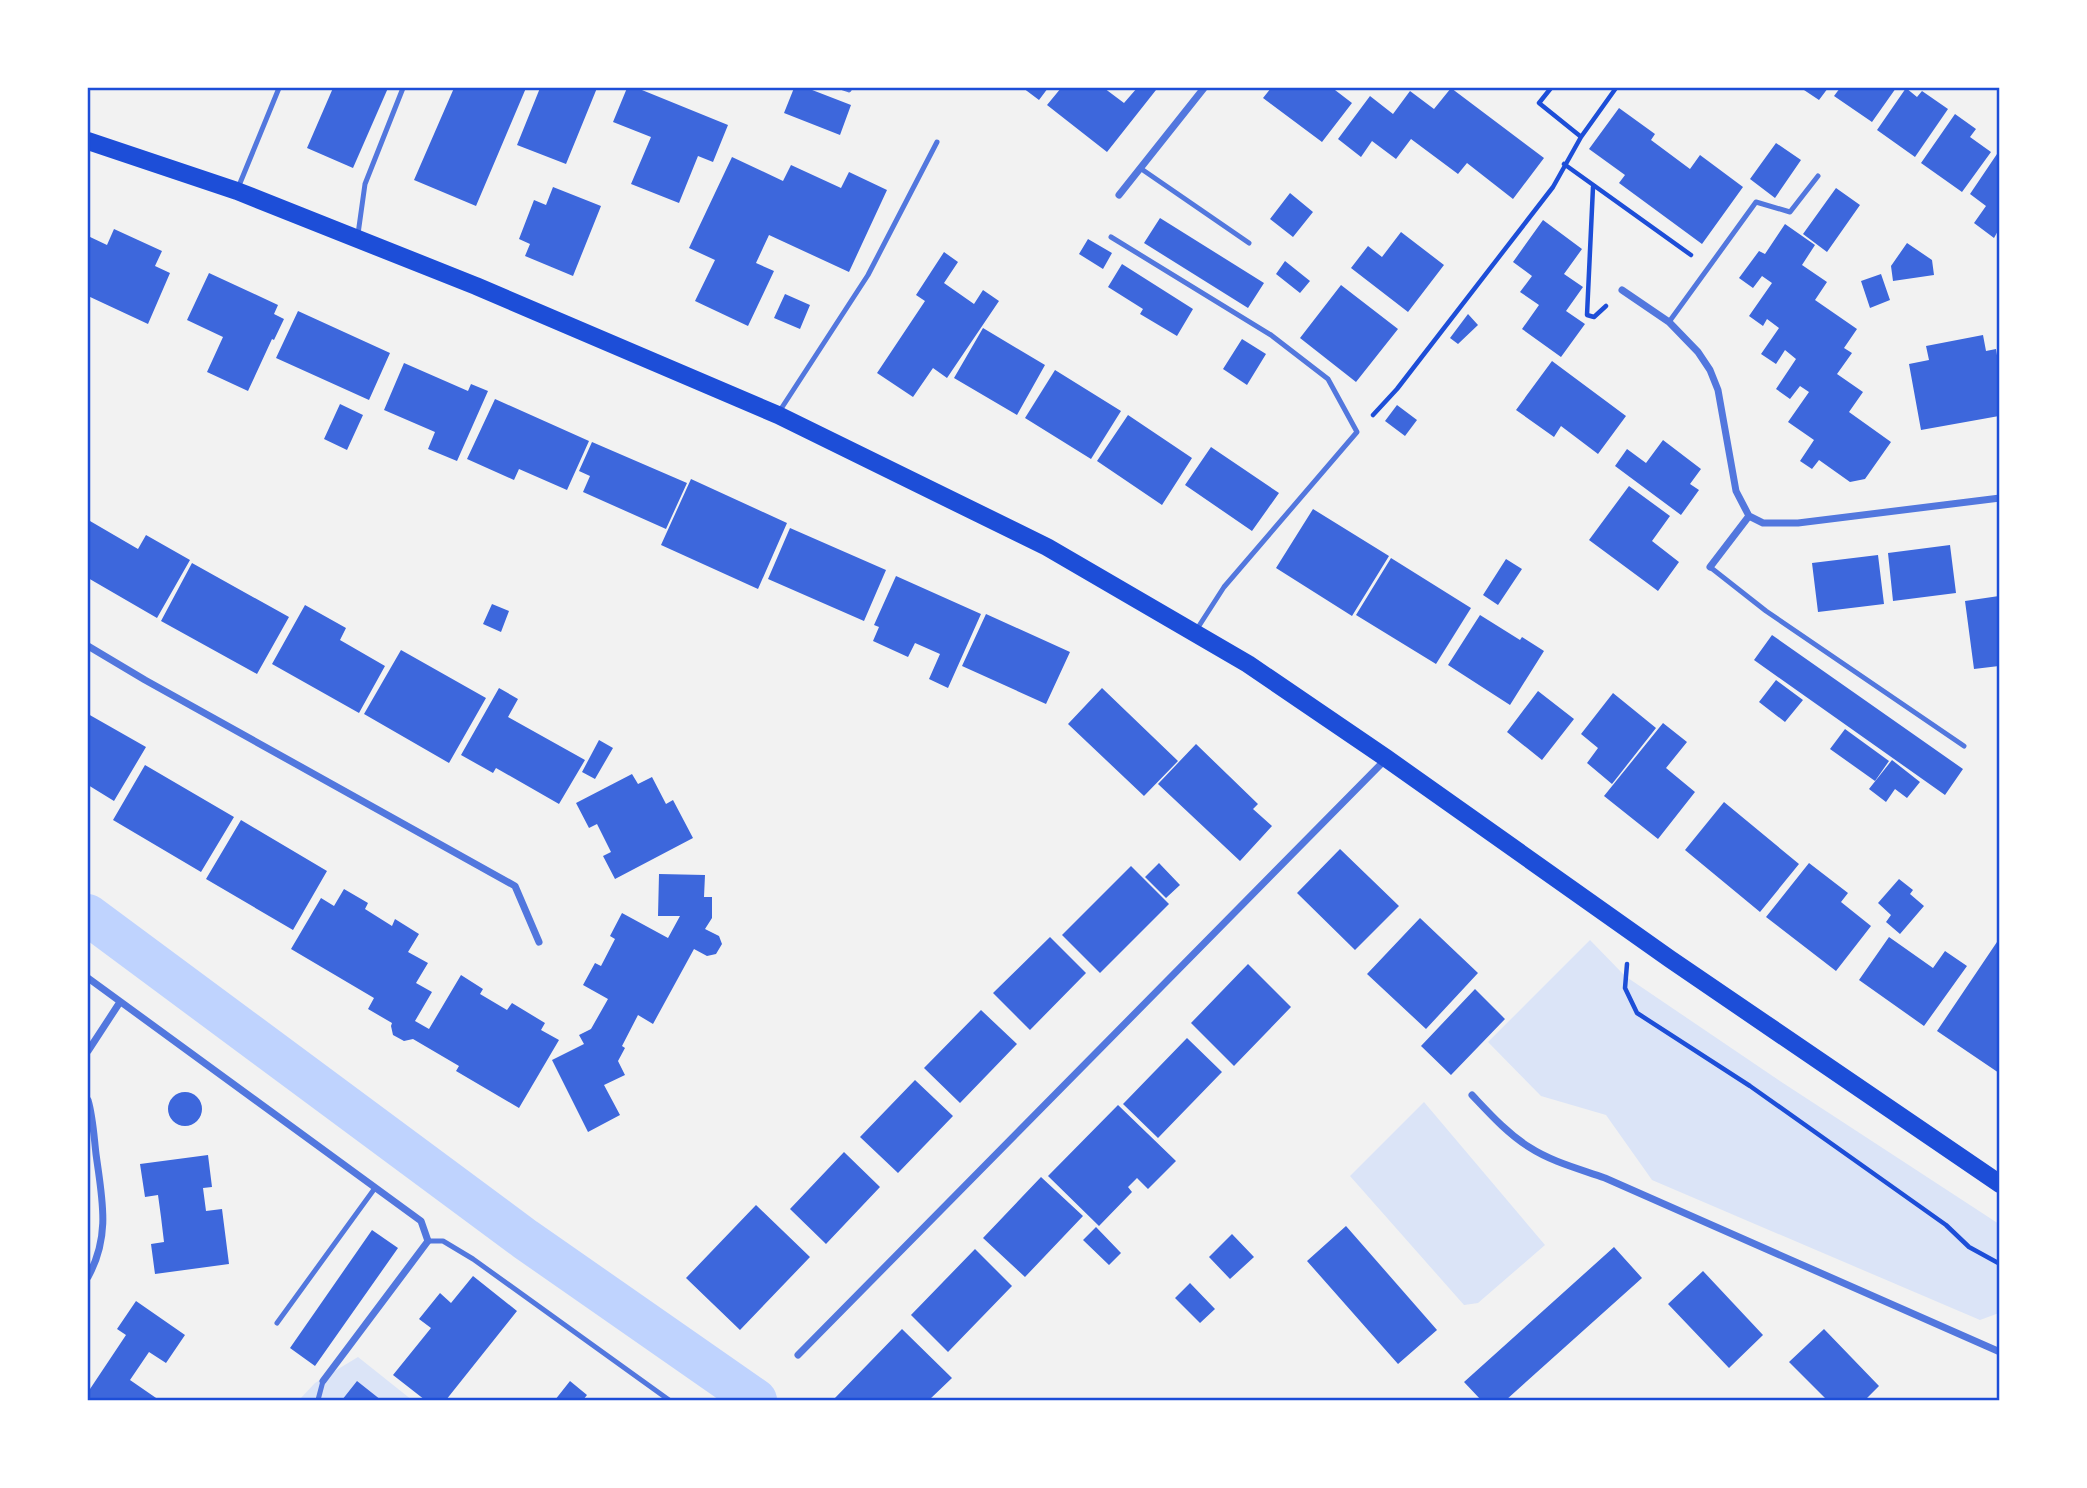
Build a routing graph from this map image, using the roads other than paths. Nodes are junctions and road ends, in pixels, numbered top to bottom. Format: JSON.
{"nodes":[{"id":1,"x":279,"y":88,"type":"edge"},
{"id":2,"x":403,"y":88,"type":"edge"},
{"id":3,"x":843,"y":88,"type":"edge"},
{"id":4,"x":850,"y":88,"type":"edge"},
{"id":5,"x":1204,"y":88,"type":"edge"},
{"id":6,"x":88,"y":141,"type":"edge"},
{"id":7,"x":937,"y":142,"type":"dead end"},
{"id":8,"x":1140,"y":168,"type":"junction"},
{"id":9,"x":1818,"y":176,"type":"dead end"},
{"id":10,"x":237,"y":191,"type":"junction"},
{"id":11,"x":1119,"y":195,"type":"dead end"},
{"id":12,"x":1111,"y":237,"type":"dead end"},
{"id":13,"x":357,"y":239,"type":"junction"},
{"id":14,"x":1249,"y":243,"type":"dead end"},
{"id":15,"x":1622,"y":290,"type":"road end"},
{"id":16,"x":1669,"y":322,"type":"junction"},
{"id":17,"x":778,"y":415,"type":"junction"},
{"id":18,"x":2000,"y":498,"type":"edge"},
{"id":19,"x":1749,"y":516,"type":"junction"},
{"id":20,"x":1710,"y":567,"type":"joint"},
{"id":21,"x":1195,"y":632,"type":"junction"},
{"id":22,"x":88,"y":646,"type":"edge"},
{"id":23,"x":1964,"y":747,"type":"dead end"},
{"id":24,"x":1386,"y":758,"type":"junction"},
{"id":25,"x":539,"y":942,"type":"dead end"},
{"id":26,"x":88,"y":978,"type":"edge"},
{"id":27,"x":120,"y":1002,"type":"junction"},
{"id":28,"x":88,"y":1051,"type":"edge"},
{"id":29,"x":1472,"y":1095,"type":"dead end"},
{"id":30,"x":88,"y":1100,"type":"edge"},
{"id":31,"x":2000,"y":1184,"type":"edge"},
{"id":32,"x":375,"y":1188,"type":"junction"},
{"id":33,"x":428,"y":1241,"type":"junction"},
{"id":34,"x":88,"y":1277,"type":"edge"},
{"id":35,"x":277,"y":1323,"type":"dead end"},
{"id":36,"x":2000,"y":1352,"type":"edge"},
{"id":37,"x":798,"y":1355,"type":"dead end"},
{"id":38,"x":323,"y":1381,"type":"joint"},
{"id":39,"x":318,"y":1401,"type":"edge"},
{"id":40,"x":669,"y":1401,"type":"edge"}],
"edges":[{"from":1,"to":10,"type":"lane"},
{"from":2,"to":13,"type":"lane"},
{"from":3,"to":4,"type":"lane"},
{"from":5,"to":8,"type":"street"},
{"from":6,"to":10,"type":"main road"},
{"from":7,"to":17,"type":"lane"},
{"from":8,"to":11,"type":"street"},
{"from":8,"to":14,"type":"lane"},
{"from":9,"to":16,"type":"lane"},
{"from":10,"to":13,"type":"main road"},
{"from":12,"to":21,"type":"lane"},
{"from":13,"to":17,"type":"main road"},
{"from":15,"to":16,"type":"street"},
{"from":16,"to":19,"type":"street"},
{"from":17,"to":21,"type":"main road"},
{"from":18,"to":19,"type":"street"},
{"from":19,"to":20,"type":"street"},
{"from":20,"to":23,"type":"lane"},
{"from":21,"to":24,"type":"main road"},
{"from":22,"to":25,"type":"street"},
{"from":24,"to":31,"type":"main road"},
{"from":24,"to":37,"type":"street"},
{"from":26,"to":27,"type":"street"},
{"from":27,"to":28,"type":"street"},
{"from":27,"to":32,"type":"street"},
{"from":29,"to":36,"type":"street"},
{"from":30,"to":34,"type":"street"},
{"from":32,"to":33,"type":"street"},
{"from":32,"to":35,"type":"lane"},
{"from":33,"to":38,"type":"street"},
{"from":33,"to":40,"type":"lane"},
{"from":38,"to":39,"type":"lane"}]}
